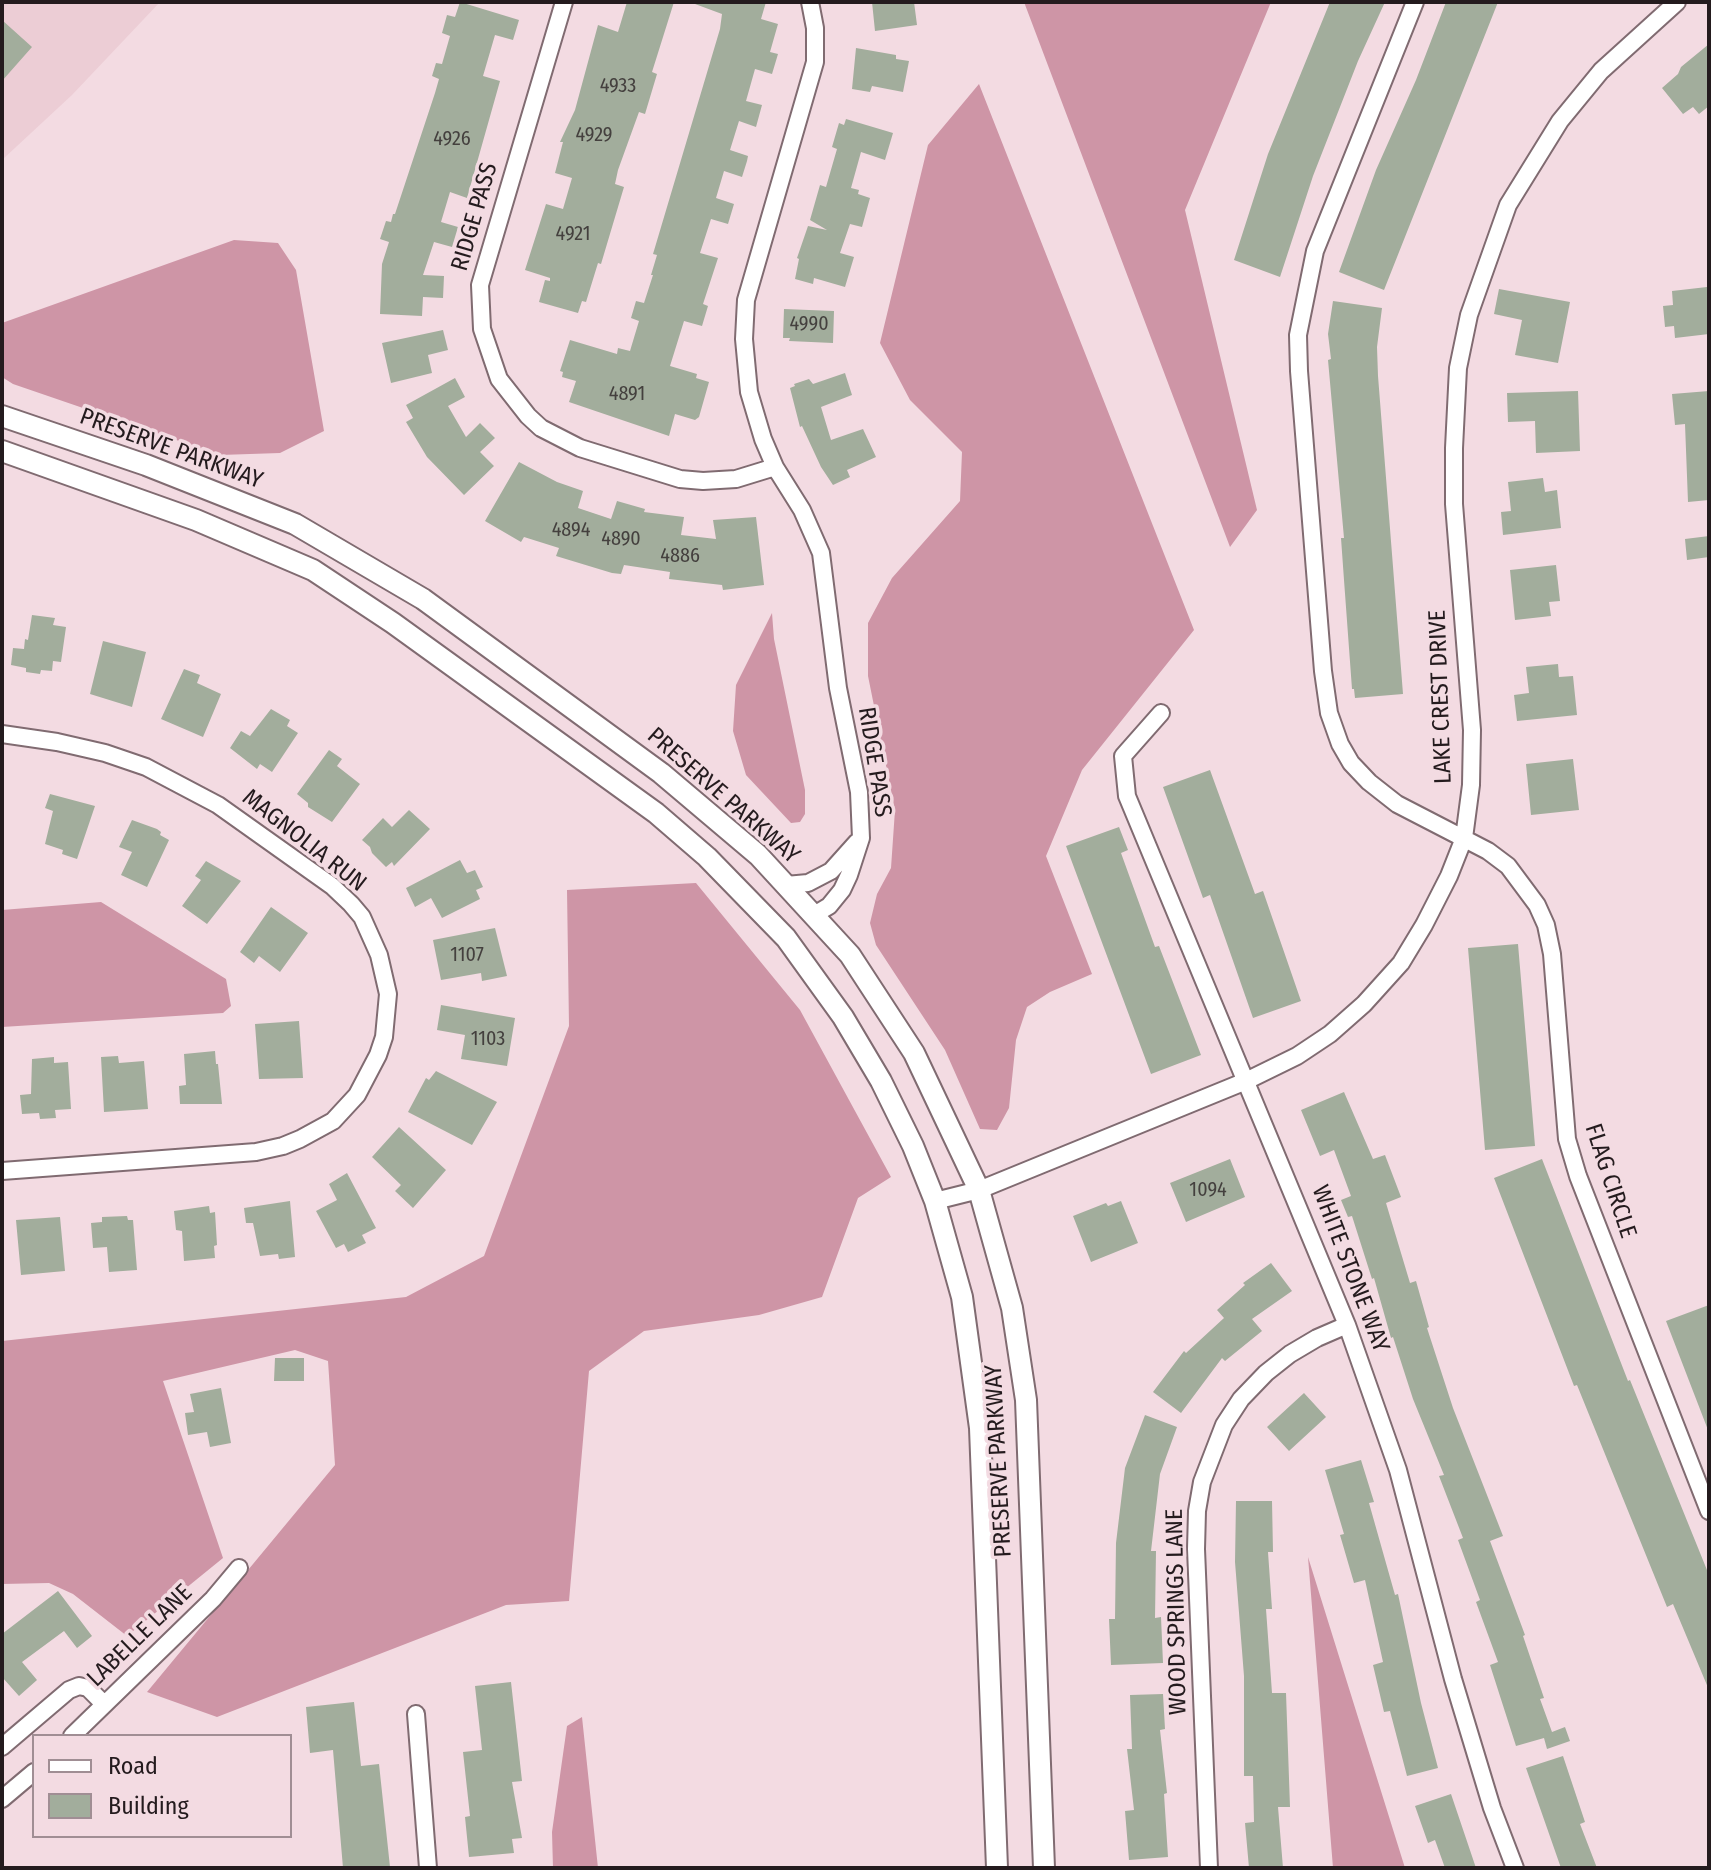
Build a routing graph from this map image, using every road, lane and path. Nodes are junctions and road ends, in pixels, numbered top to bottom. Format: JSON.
{"nodes":[{"id":1,"x":564,"y":2,"type":"edge"},
{"id":2,"x":810,"y":2,"type":"edge"},
{"id":3,"x":1415,"y":2,"type":"edge"},
{"id":4,"x":1677,"y":2,"type":"edge"},
{"id":5,"x":2,"y":416,"type":"edge"},
{"id":6,"x":2,"y":451,"type":"edge"},
{"id":7,"x":775,"y":467,"type":"junction"},
{"id":8,"x":1161,"y":713,"type":"dead end"},
{"id":9,"x":2,"y":734,"type":"edge"},
{"id":10,"x":861,"y":838,"type":"junction"},
{"id":11,"x":1464,"y":838,"type":"junction"},
{"id":12,"x":786,"y":885,"type":"junction"},
{"id":13,"x":814,"y":915,"type":"junction"},
{"id":14,"x":1246,"y":1081,"type":"junction"},
{"id":15,"x":2,"y":1171,"type":"edge"},
{"id":16,"x":979,"y":1190,"type":"junction"},
{"id":17,"x":935,"y":1201,"type":"junction"},
{"id":18,"x":1347,"y":1325,"type":"junction"},
{"id":19,"x":1709,"y":1511,"type":"edge"},
{"id":20,"x":239,"y":1568,"type":"dead end"},
{"id":21,"x":104,"y":1704,"type":"junction"},
{"id":22,"x":416,"y":1714,"type":"dead end"},
{"id":23,"x":74,"y":1734,"type":"edge"},
{"id":24,"x":2,"y":1747,"type":"edge"},
{"id":25,"x":32,"y":1774,"type":"edge"},
{"id":26,"x":2,"y":1799,"type":"edge"},
{"id":27,"x":428,"y":1868,"type":"edge"},
{"id":28,"x":997,"y":1868,"type":"edge"},
{"id":29,"x":1044,"y":1868,"type":"edge"},
{"id":30,"x":1209,"y":1868,"type":"edge"},
{"id":31,"x":1515,"y":1868,"type":"edge"}],
"edges":[{"from":1,"to":7,"type":"street","name":"RIDGE PASS"},
{"from":2,"to":7,"type":"street","name":"RIDGE PASS"},
{"from":3,"to":11,"type":"street","name":"FLAG CIRCLE"},
{"from":4,"to":11,"type":"street","name":"LAKE CREST DRIVE"},
{"from":5,"to":12,"type":"street","name":"PRESERVE PARKWAY"},
{"from":6,"to":17,"type":"street","name":"PRESERVE PARKWAY"},
{"from":7,"to":10,"type":"street","name":"RIDGE PASS"},
{"from":8,"to":14,"type":"street","name":"WHITE STONE WAY"},
{"from":9,"to":15,"type":"street","name":"MAGNOLIA RUN"},
{"from":10,"to":12,"type":"street","name":"RIDGE PASS"},
{"from":10,"to":13,"type":"street","name":"RIDGE PASS"},
{"from":11,"to":14,"type":"street","name":"LAKE CREST DRIVE"},
{"from":11,"to":19,"type":"street","name":"FLAG CIRCLE"},
{"from":12,"to":13,"type":"street","name":"PRESERVE PARKWAY"},
{"from":13,"to":16,"type":"street","name":"PRESERVE PARKWAY"},
{"from":14,"to":16,"type":"street","name":"LAKE CREST DRIVE"},
{"from":14,"to":18,"type":"street","name":"WHITE STONE WAY"},
{"from":16,"to":17,"type":"street","name":"LAKE CREST DRIVE"},
{"from":16,"to":29,"type":"street","name":"PRESERVE PARKWAY"},
{"from":17,"to":28,"type":"street","name":"PRESERVE PARKWAY"},
{"from":18,"to":30,"type":"street","name":"WOOD SPRINGS LANE"},
{"from":18,"to":31,"type":"street","name":"WHITE STONE WAY"},
{"from":20,"to":21,"type":"street","name":"LABELLE LANE"},
{"from":21,"to":23,"type":"street","name":"LABELLE LANE"},
{"from":21,"to":24,"type":"street"},
{"from":22,"to":27,"type":"street"},
{"from":25,"to":26,"type":"street"}]}
